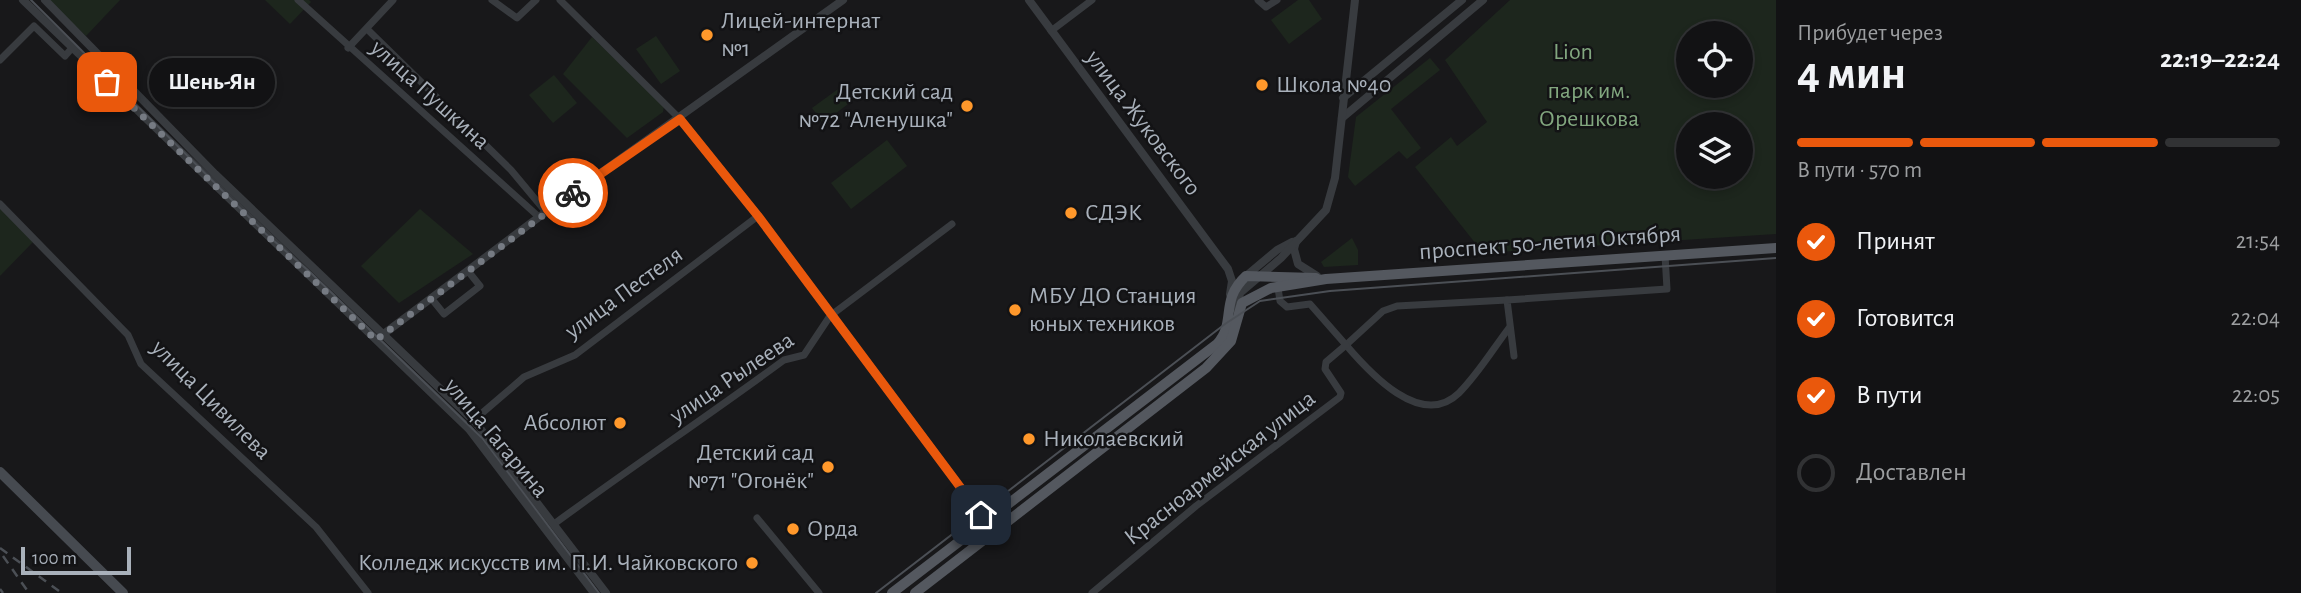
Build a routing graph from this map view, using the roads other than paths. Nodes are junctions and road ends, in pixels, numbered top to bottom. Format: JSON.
{"nodes":[{"id":1,"x":23,"y":0,"type":"edge"},
{"id":2,"x":45,"y":0,"type":"edge"},
{"id":3,"x":298,"y":0,"type":"edge"},
{"id":4,"x":393,"y":0,"type":"edge"},
{"id":5,"x":492,"y":0,"type":"edge"},
{"id":6,"x":536,"y":0,"type":"edge"},
{"id":7,"x":560,"y":0,"type":"edge"},
{"id":8,"x":844,"y":0,"type":"edge"},
{"id":9,"x":1028,"y":0,"type":"edge"},
{"id":10,"x":1092,"y":0,"type":"edge"},
{"id":11,"x":1258,"y":0,"type":"edge"},
{"id":12,"x":1277,"y":0,"type":"edge"},
{"id":13,"x":1355,"y":0,"type":"edge"},
{"id":14,"x":1462,"y":0,"type":"edge"},
{"id":15,"x":1483,"y":0,"type":"edge"},
{"id":16,"x":1439,"y":19,"type":"junction"},
{"id":17,"x":366,"y":29,"type":"junction"},
{"id":18,"x":1447,"y":30,"type":"junction"},
{"id":19,"x":1051,"y":31,"type":"junction"},
{"id":20,"x":72,"y":48,"type":"junction"},
{"id":21,"x":348,"y":48,"type":"junction"},
{"id":22,"x":0,"y":60,"type":"edge"},
{"id":23,"x":1384,"y":65,"type":"junction"},
{"id":24,"x":1392,"y":75,"type":"junction"},
{"id":25,"x":1343,"y":98,"type":"junction"},
{"id":26,"x":1342,"y":118,"type":"junction"},
{"id":27,"x":680,"y":119,"type":"junction"},
{"id":28,"x":0,"y":204,"type":"edge"},
{"id":29,"x":542,"y":215,"type":"junction"},
{"id":30,"x":758,"y":216,"type":"junction"},
{"id":31,"x":952,"y":224,"type":"dead end"},
{"id":32,"x":1297,"y":239,"type":"junction"},
{"id":33,"x":1776,"y":248,"type":"edge"},
{"id":34,"x":1665,"y":256,"type":"junction"},
{"id":35,"x":1228,"y":268,"type":"junction"},
{"id":36,"x":468,"y":271,"type":"junction"},
{"id":37,"x":1245,"y":276,"type":"junction"},
{"id":38,"x":1259,"y":276,"type":"junction"},
{"id":39,"x":1326,"y":279,"type":"junction"},
{"id":40,"x":1278,"y":288,"type":"junction"},
{"id":41,"x":1230,"y":296,"type":"junction"},
{"id":42,"x":431,"y":298,"type":"junction"},
{"id":43,"x":1507,"y":300,"type":"junction"},
{"id":44,"x":1237,"y":315,"type":"junction"},
{"id":45,"x":830,"y":316,"type":"junction"},
{"id":46,"x":1509,"y":328,"type":"junction"},
{"id":47,"x":379,"y":337,"type":"junction"},
{"id":48,"x":1346,"y":345,"type":"junction"},
{"id":49,"x":1514,"y":356,"type":"dead end"},
{"id":50,"x":474,"y":420,"type":"junction"},
{"id":51,"x":0,"y":472,"type":"edge"},
{"id":52,"x":757,"y":518,"type":"dead end"},
{"id":53,"x":985,"y":521,"type":"junction"},
{"id":54,"x":554,"y":524,"type":"junction"},
{"id":55,"x":993,"y":531,"type":"junction"},
{"id":56,"x":364,"y":592,"type":"edge"},
{"id":57,"x":123,"y":593,"type":"edge"},
{"id":58,"x":594,"y":593,"type":"edge"},
{"id":59,"x":606,"y":593,"type":"edge"},
{"id":60,"x":819,"y":593,"type":"edge"},
{"id":61,"x":892,"y":593,"type":"edge"},
{"id":62,"x":915,"y":593,"type":"edge"},
{"id":63,"x":1091,"y":593,"type":"edge"}],
"edges":[{"from":1,"to":20,"type":"street","name":"улица Гагарина"},
{"from":2,"to":47,"type":"street","name":"улица Гагарина"},
{"from":3,"to":21,"type":"street","name":"улица Пушкина"},
{"from":4,"to":17,"type":"street"},
{"from":5,"to":6,"type":"street"},
{"from":7,"to":27,"type":"street"},
{"from":8,"to":27,"type":"street"},
{"from":9,"to":19,"type":"street","name":"улица Жуковского"},
{"from":10,"to":19,"type":"street"},
{"from":11,"to":12,"type":"street"},
{"from":13,"to":25,"type":"street"},
{"from":14,"to":16,"type":"street"},
{"from":15,"to":18,"type":"street"},
{"from":16,"to":18,"type":"street"},
{"from":16,"to":23,"type":"street"},
{"from":17,"to":21,"type":"street"},
{"from":17,"to":29,"type":"street","name":"улица Пушкина"},
{"from":18,"to":24,"type":"street"},
{"from":19,"to":35,"type":"street","name":"улица Жуковского"},
{"from":20,"to":22,"type":"street"},
{"from":20,"to":47,"type":"street","name":"улица Гагарина"},
{"from":21,"to":29,"type":"street","name":"улица Пушкина"},
{"from":23,"to":24,"type":"street"},
{"from":23,"to":25,"type":"street"},
{"from":24,"to":26,"type":"street"},
{"from":25,"to":26,"type":"street"},
{"from":26,"to":32,"type":"street"},
{"from":27,"to":29,"type":"street"},
{"from":27,"to":30,"type":"street"},
{"from":28,"to":56,"type":"street","name":"улица Цивилева"},
{"from":29,"to":36,"type":"street"},
{"from":30,"to":45,"type":"street"},
{"from":30,"to":50,"type":"street","name":"улица Пестеля"},
{"from":31,"to":45,"type":"street","name":"улица Рылеева"},
{"from":32,"to":37,"type":"street"},
{"from":32,"to":38,"type":"street"},
{"from":32,"to":39,"type":"street"},
{"from":33,"to":34,"type":"main road","name":"проспект 50-летия Октября"},
{"from":34,"to":39,"type":"main road","name":"проспект 50-летия Октября"},
{"from":34,"to":43,"type":"street"},
{"from":35,"to":37,"type":"street"},
{"from":35,"to":41,"type":"street"},
{"from":36,"to":42,"type":"street"},
{"from":36,"to":42,"type":"street"},
{"from":37,"to":38,"type":"main road","name":"проспект 50-летия Октября"},
{"from":37,"to":41,"type":"main road"},
{"from":38,"to":39,"type":"main road","name":"проспект 50-летия Октября"},
{"from":38,"to":44,"type":"street"},
{"from":39,"to":40,"type":"main road","name":"проспект 50-летия Октября"},
{"from":40,"to":44,"type":"main road","name":"проспект 50-летия Октября"},
{"from":40,"to":48,"type":"street"},
{"from":41,"to":53,"type":"main road"},
{"from":42,"to":47,"type":"street"},
{"from":43,"to":46,"type":"street"},
{"from":43,"to":48,"type":"street"},
{"from":44,"to":55,"type":"main road","name":"проспект 50-летия Октября"},
{"from":45,"to":53,"type":"street"},
{"from":45,"to":54,"type":"street","name":"улица Рылеева"},
{"from":46,"to":48,"type":"street"},
{"from":46,"to":49,"type":"street"},
{"from":47,"to":50,"type":"street","name":"улица Гагарина"},
{"from":47,"to":58,"type":"street","name":"улица Гагарина"},
{"from":48,"to":63,"type":"street","name":"Красноармейская улица"},
{"from":50,"to":54,"type":"street","name":"улица Гагарина"},
{"from":51,"to":57,"type":"main road"},
{"from":52,"to":60,"type":"street"},
{"from":53,"to":55,"type":"street"},
{"from":53,"to":61,"type":"main road"},
{"from":54,"to":59,"type":"street","name":"улица Гагарина"},
{"from":55,"to":62,"type":"main road","name":"проспект 50-летия Октября"}]}
